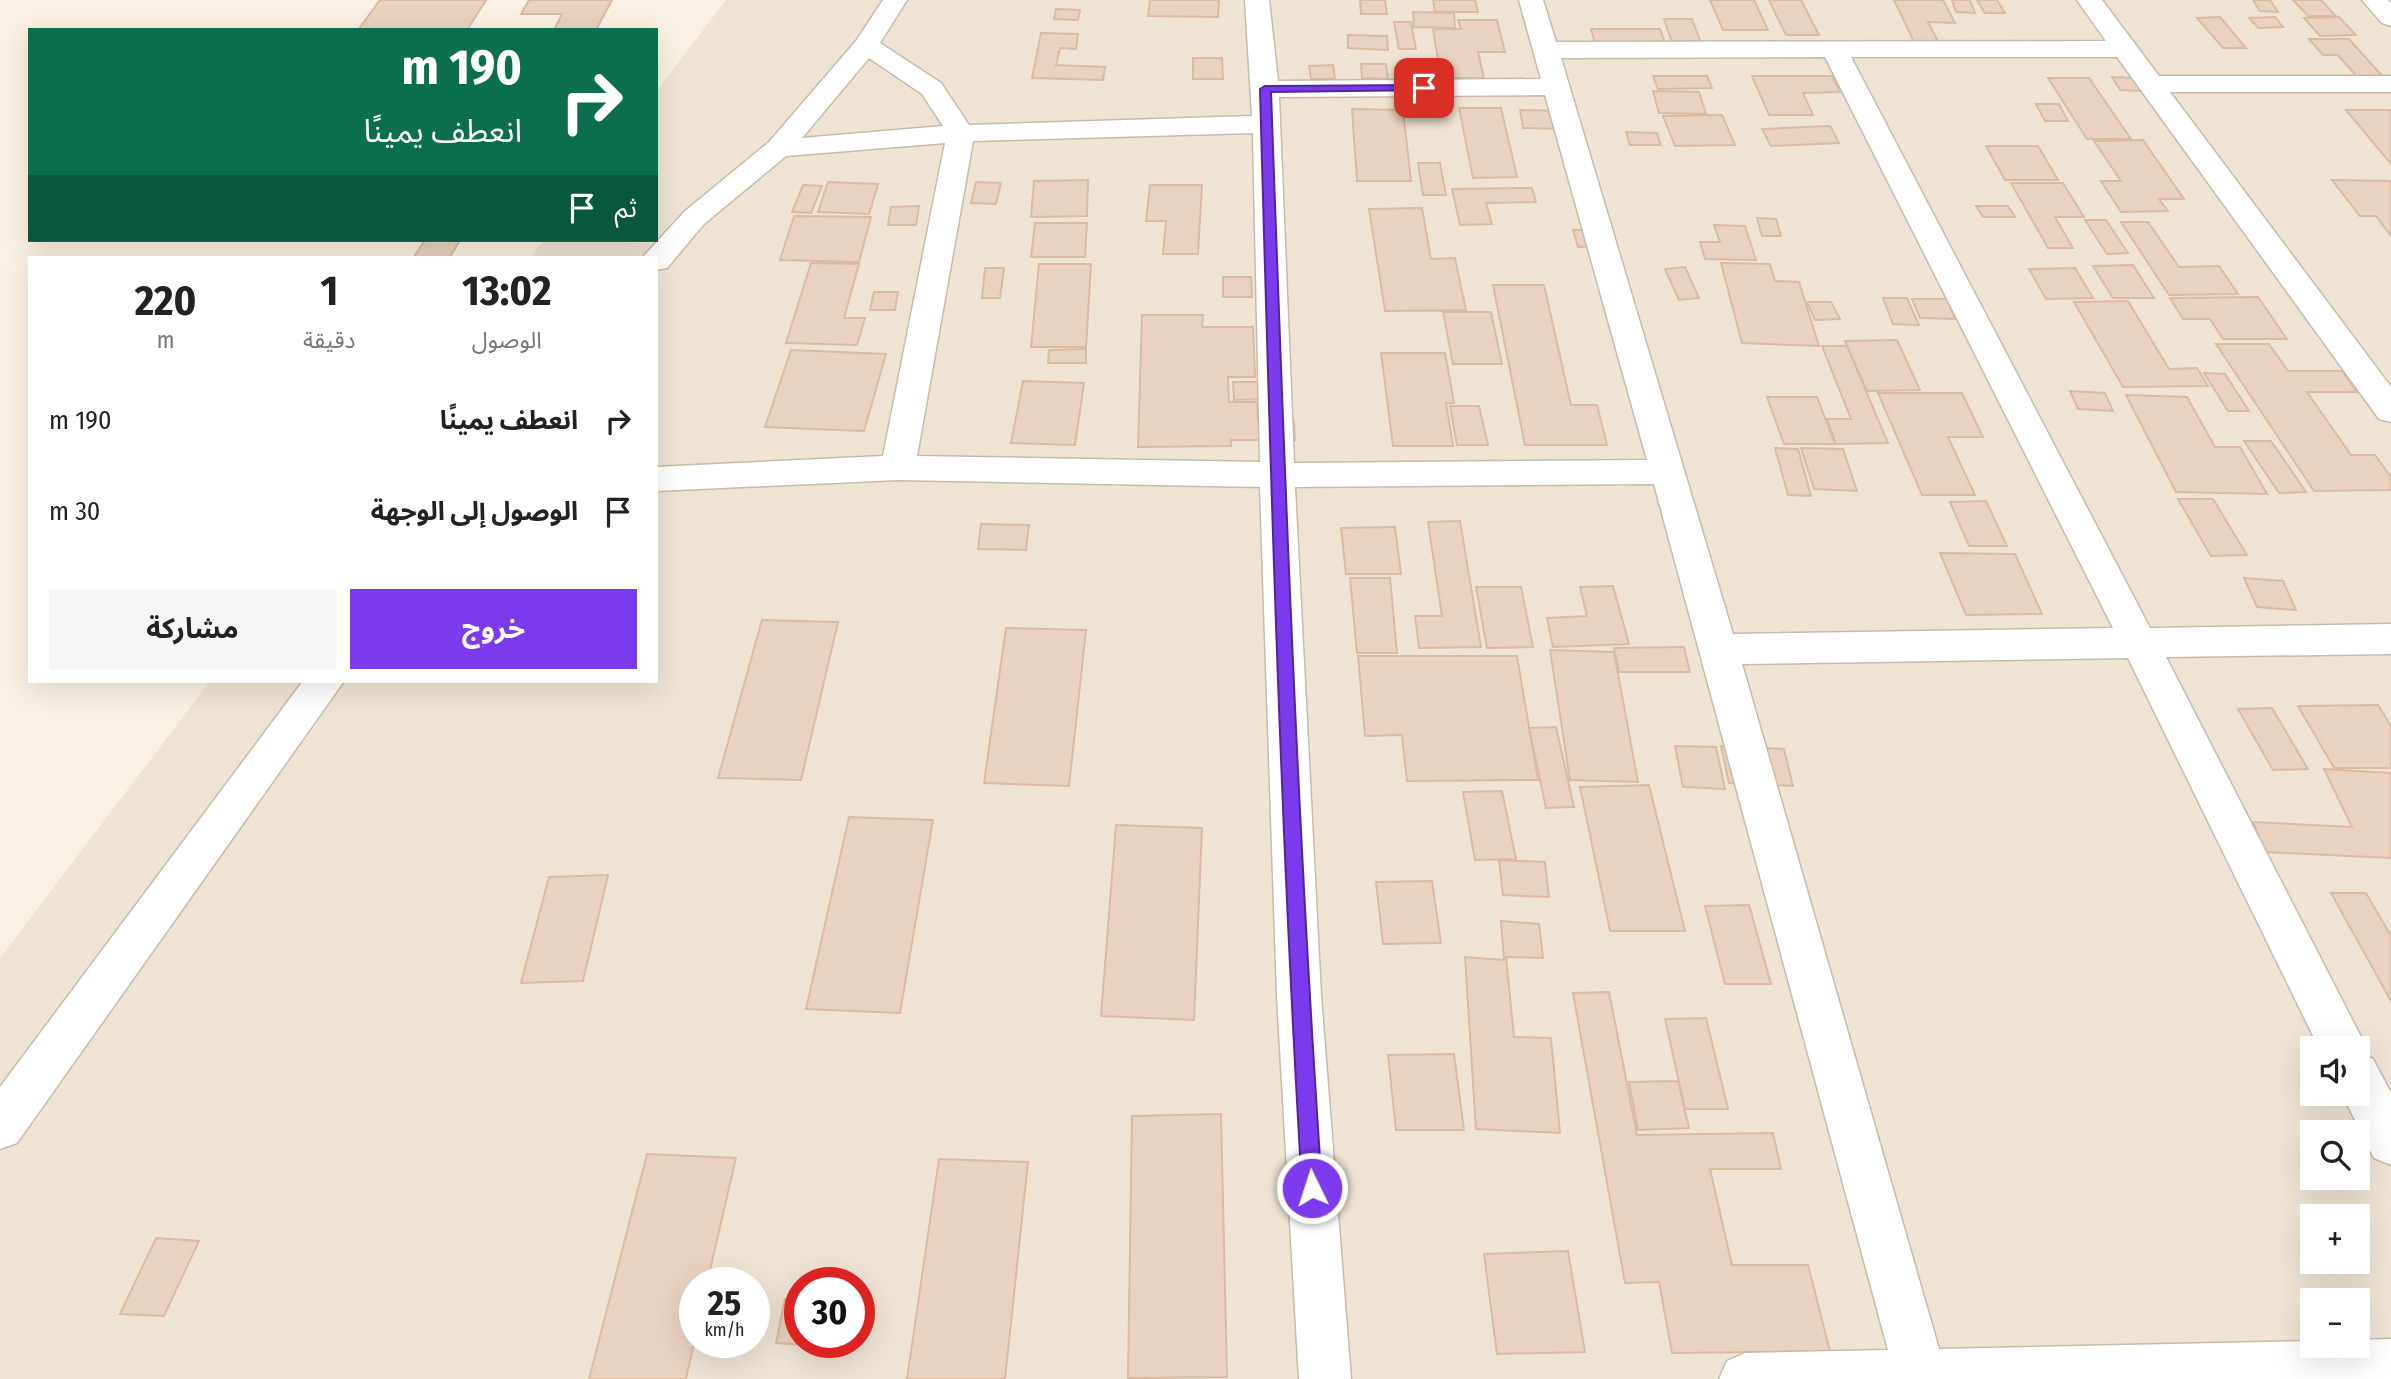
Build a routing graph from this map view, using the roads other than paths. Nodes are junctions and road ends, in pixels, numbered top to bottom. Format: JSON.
{"nodes":[{"id":1,"x":895,"y":0,"type":"edge"},
{"id":2,"x":1257,"y":0,"type":"edge"},
{"id":3,"x":1531,"y":0,"type":"edge"},
{"id":4,"x":2089,"y":0,"type":"edge"},
{"id":5,"x":2374,"y":0,"type":"edge"},
{"id":6,"x":2391,"y":18,"type":"edge"},
{"id":7,"x":866,"y":45,"type":"junction"},
{"id":8,"x":1834,"y":49,"type":"junction"},
{"id":9,"x":2122,"y":49,"type":"junction"},
{"id":10,"x":1546,"y":50,"type":"junction"},
{"id":11,"x":2152,"y":84,"type":"junction"},
{"id":12,"x":2391,"y":84,"type":"edge"},
{"id":13,"x":1557,"y":87,"type":"junction"},
{"id":14,"x":1266,"y":106,"type":"junction"},
{"id":15,"x":961,"y":133,"type":"junction"},
{"id":16,"x":779,"y":148,"type":"junction"},
{"id":17,"x":658,"y":259,"type":"edge"},
{"id":18,"x":2391,"y":411,"type":"edge"},
{"id":19,"x":898,"y":468,"type":"junction"},
{"id":20,"x":1668,"y":472,"type":"junction"},
{"id":21,"x":1277,"y":475,"type":"junction"},
{"id":22,"x":658,"y":479,"type":"edge"},
{"id":23,"x":2391,"y":639,"type":"edge"},
{"id":24,"x":2139,"y":642,"type":"junction"},
{"id":25,"x":1719,"y":649,"type":"junction"},
{"id":26,"x":324,"y":683,"type":"edge"},
{"id":27,"x":2337,"y":1036,"type":"edge"},
{"id":28,"x":2370,"y":1100,"type":"edge"},
{"id":29,"x":0,"y":1126,"type":"edge"},
{"id":30,"x":2391,"y":1141,"type":"edge"},
{"id":31,"x":2391,"y":1365,"type":"edge"},
{"id":32,"x":1921,"y":1375,"type":"junction"},
{"id":33,"x":1325,"y":1379,"type":"edge"},
{"id":34,"x":1745,"y":1379,"type":"edge"}],
"edges":[{"from":1,"to":7,"type":"street"},
{"from":2,"to":14,"type":"street"},
{"from":3,"to":10,"type":"street"},
{"from":4,"to":9,"type":"street"},
{"from":5,"to":6,"type":"street"},
{"from":7,"to":15,"type":"street"},
{"from":7,"to":16,"type":"street"},
{"from":8,"to":9,"type":"street"},
{"from":8,"to":10,"type":"street"},
{"from":8,"to":24,"type":"street"},
{"from":9,"to":11,"type":"street"},
{"from":10,"to":13,"type":"street"},
{"from":11,"to":12,"type":"street"},
{"from":11,"to":18,"type":"street"},
{"from":13,"to":14,"type":"street"},
{"from":13,"to":20,"type":"street"},
{"from":14,"to":15,"type":"street"},
{"from":14,"to":21,"type":"street"},
{"from":15,"to":16,"type":"street"},
{"from":15,"to":19,"type":"street"},
{"from":16,"to":17,"type":"street"},
{"from":19,"to":21,"type":"street"},
{"from":19,"to":22,"type":"street"},
{"from":20,"to":21,"type":"street"},
{"from":20,"to":25,"type":"street"},
{"from":21,"to":33,"type":"street"},
{"from":23,"to":24,"type":"street"},
{"from":24,"to":25,"type":"street"},
{"from":24,"to":27,"type":"street"},
{"from":25,"to":32,"type":"street"},
{"from":26,"to":29,"type":"street"},
{"from":28,"to":30,"type":"street"},
{"from":31,"to":32,"type":"street"},
{"from":32,"to":34,"type":"street"}]}
